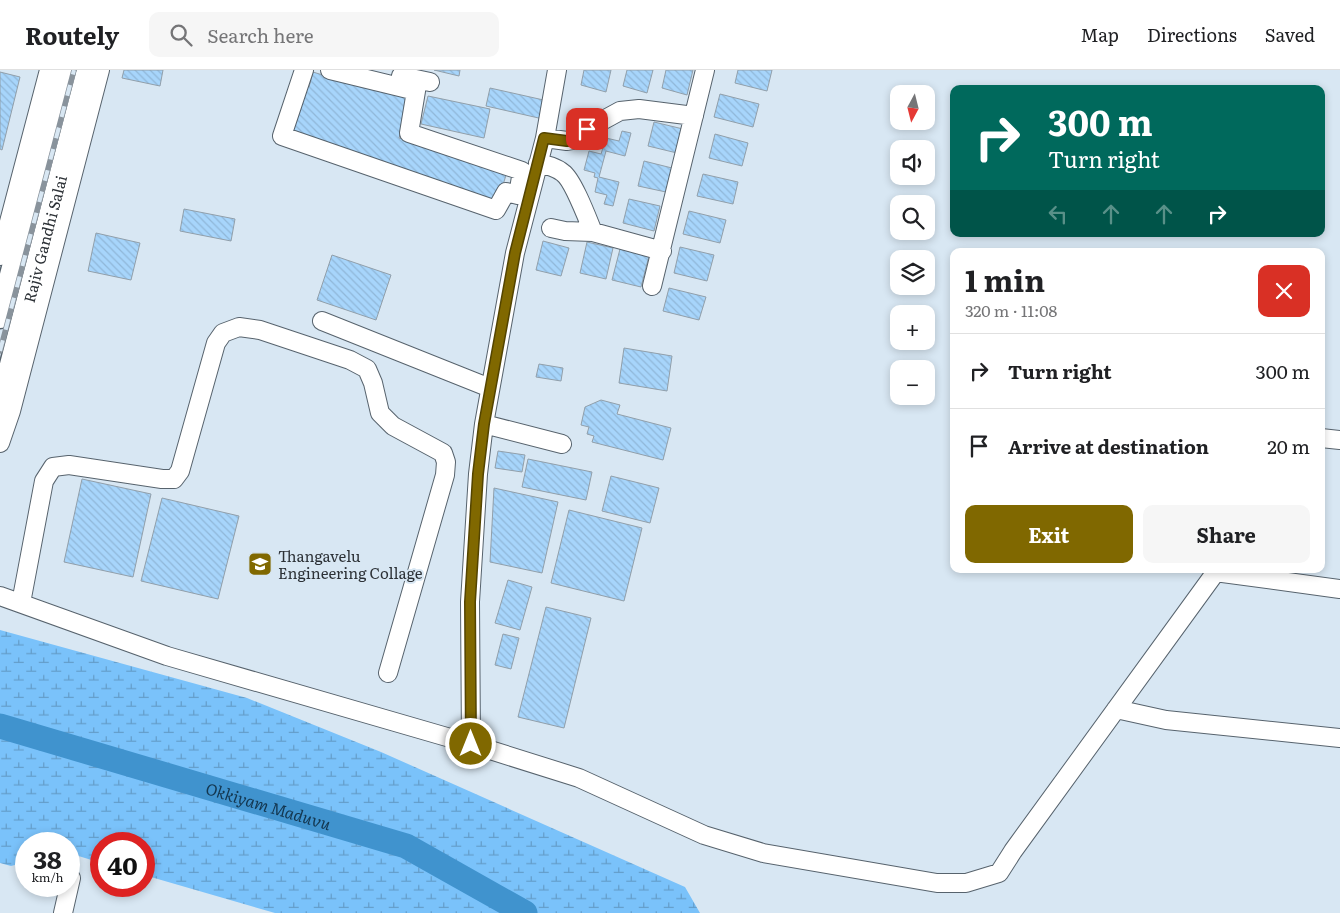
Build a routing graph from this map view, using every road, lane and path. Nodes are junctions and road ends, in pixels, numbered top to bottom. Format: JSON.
{"nodes":[{"id":1,"x":49,"y":70,"type":"edge"},
{"id":2,"x":65,"y":70,"type":"edge"},
{"id":3,"x":88,"y":70,"type":"edge"},
{"id":4,"x":100,"y":70,"type":"edge"},
{"id":5,"x":304,"y":70,"type":"edge"},
{"id":6,"x":330,"y":70,"type":"edge"},
{"id":7,"x":372,"y":70,"type":"edge"},
{"id":8,"x":557,"y":70,"type":"edge"},
{"id":9,"x":705,"y":70,"type":"edge"},
{"id":10,"x":430,"y":82,"type":"dead end"},
{"id":11,"x":694,"y":116,"type":"junction"},
{"id":12,"x":544,"y":138,"type":"junction"},
{"id":13,"x":538,"y":163,"type":"junction"},
{"id":14,"x":527,"y":180,"type":"junction"},
{"id":15,"x":4,"y":218,"type":"edge"},
{"id":16,"x":551,"y":228,"type":"dead end"},
{"id":17,"x":593,"y":232,"type":"junction"},
{"id":18,"x":662,"y":251,"type":"junction"},
{"id":19,"x":0,"y":256,"type":"edge"},
{"id":20,"x":652,"y":286,"type":"dead end"},
{"id":21,"x":0,"y":317,"type":"edge"},
{"id":22,"x":322,"y":321,"type":"dead end"},
{"id":23,"x":490,"y":388,"type":"junction"},
{"id":24,"x":0,"y":407,"type":"edge"},
{"id":25,"x":484,"y":424,"type":"junction"},
{"id":26,"x":0,"y":443,"type":"edge"},
{"id":27,"x":562,"y":444,"type":"dead end"},
{"id":28,"x":1215,"y":573,"type":"edge"},
{"id":29,"x":1236,"y":573,"type":"edge"},
{"id":30,"x":1340,"y":589,"type":"edge"},
{"id":31,"x":0,"y":596,"type":"edge"},
{"id":32,"x":21,"y":603,"type":"junction"},
{"id":33,"x":388,"y":673,"type":"dead end"},
{"id":34,"x":1116,"y":709,"type":"junction"},
{"id":35,"x":1340,"y":738,"type":"edge"},
{"id":36,"x":471,"y":744,"type":"junction"},
{"id":37,"x":67,"y":897,"type":"edge"},
{"id":38,"x":63,"y":913,"type":"edge"}],
"edges":[{"from":1,"to":15,"type":"street"},
{"from":2,"to":21,"type":"main road","name":"Rajiv Gandhi Salai"},
{"from":3,"to":24,"type":"main road","name":"Rajiv Gandhi Salai"},
{"from":4,"to":26,"type":"street"},
{"from":5,"to":14,"type":"street"},
{"from":6,"to":14,"type":"street"},
{"from":7,"to":10,"type":"street"},
{"from":8,"to":12,"type":"street"},
{"from":9,"to":11,"type":"street"},
{"from":11,"to":12,"type":"street"},
{"from":11,"to":18,"type":"street"},
{"from":12,"to":13,"type":"street"},
{"from":13,"to":14,"type":"street"},
{"from":13,"to":17,"type":"street"},
{"from":14,"to":23,"type":"street"},
{"from":15,"to":19,"type":"street"},
{"from":16,"to":17,"type":"street"},
{"from":17,"to":18,"type":"street"},
{"from":18,"to":20,"type":"street"},
{"from":22,"to":23,"type":"street"},
{"from":23,"to":25,"type":"street"},
{"from":25,"to":27,"type":"street"},
{"from":25,"to":36,"type":"street"},
{"from":28,"to":34,"type":"street"},
{"from":29,"to":30,"type":"street"},
{"from":31,"to":32,"type":"street"},
{"from":32,"to":33,"type":"street"},
{"from":32,"to":36,"type":"street"},
{"from":34,"to":35,"type":"street"},
{"from":34,"to":36,"type":"street"},
{"from":37,"to":38,"type":"street"}]}
